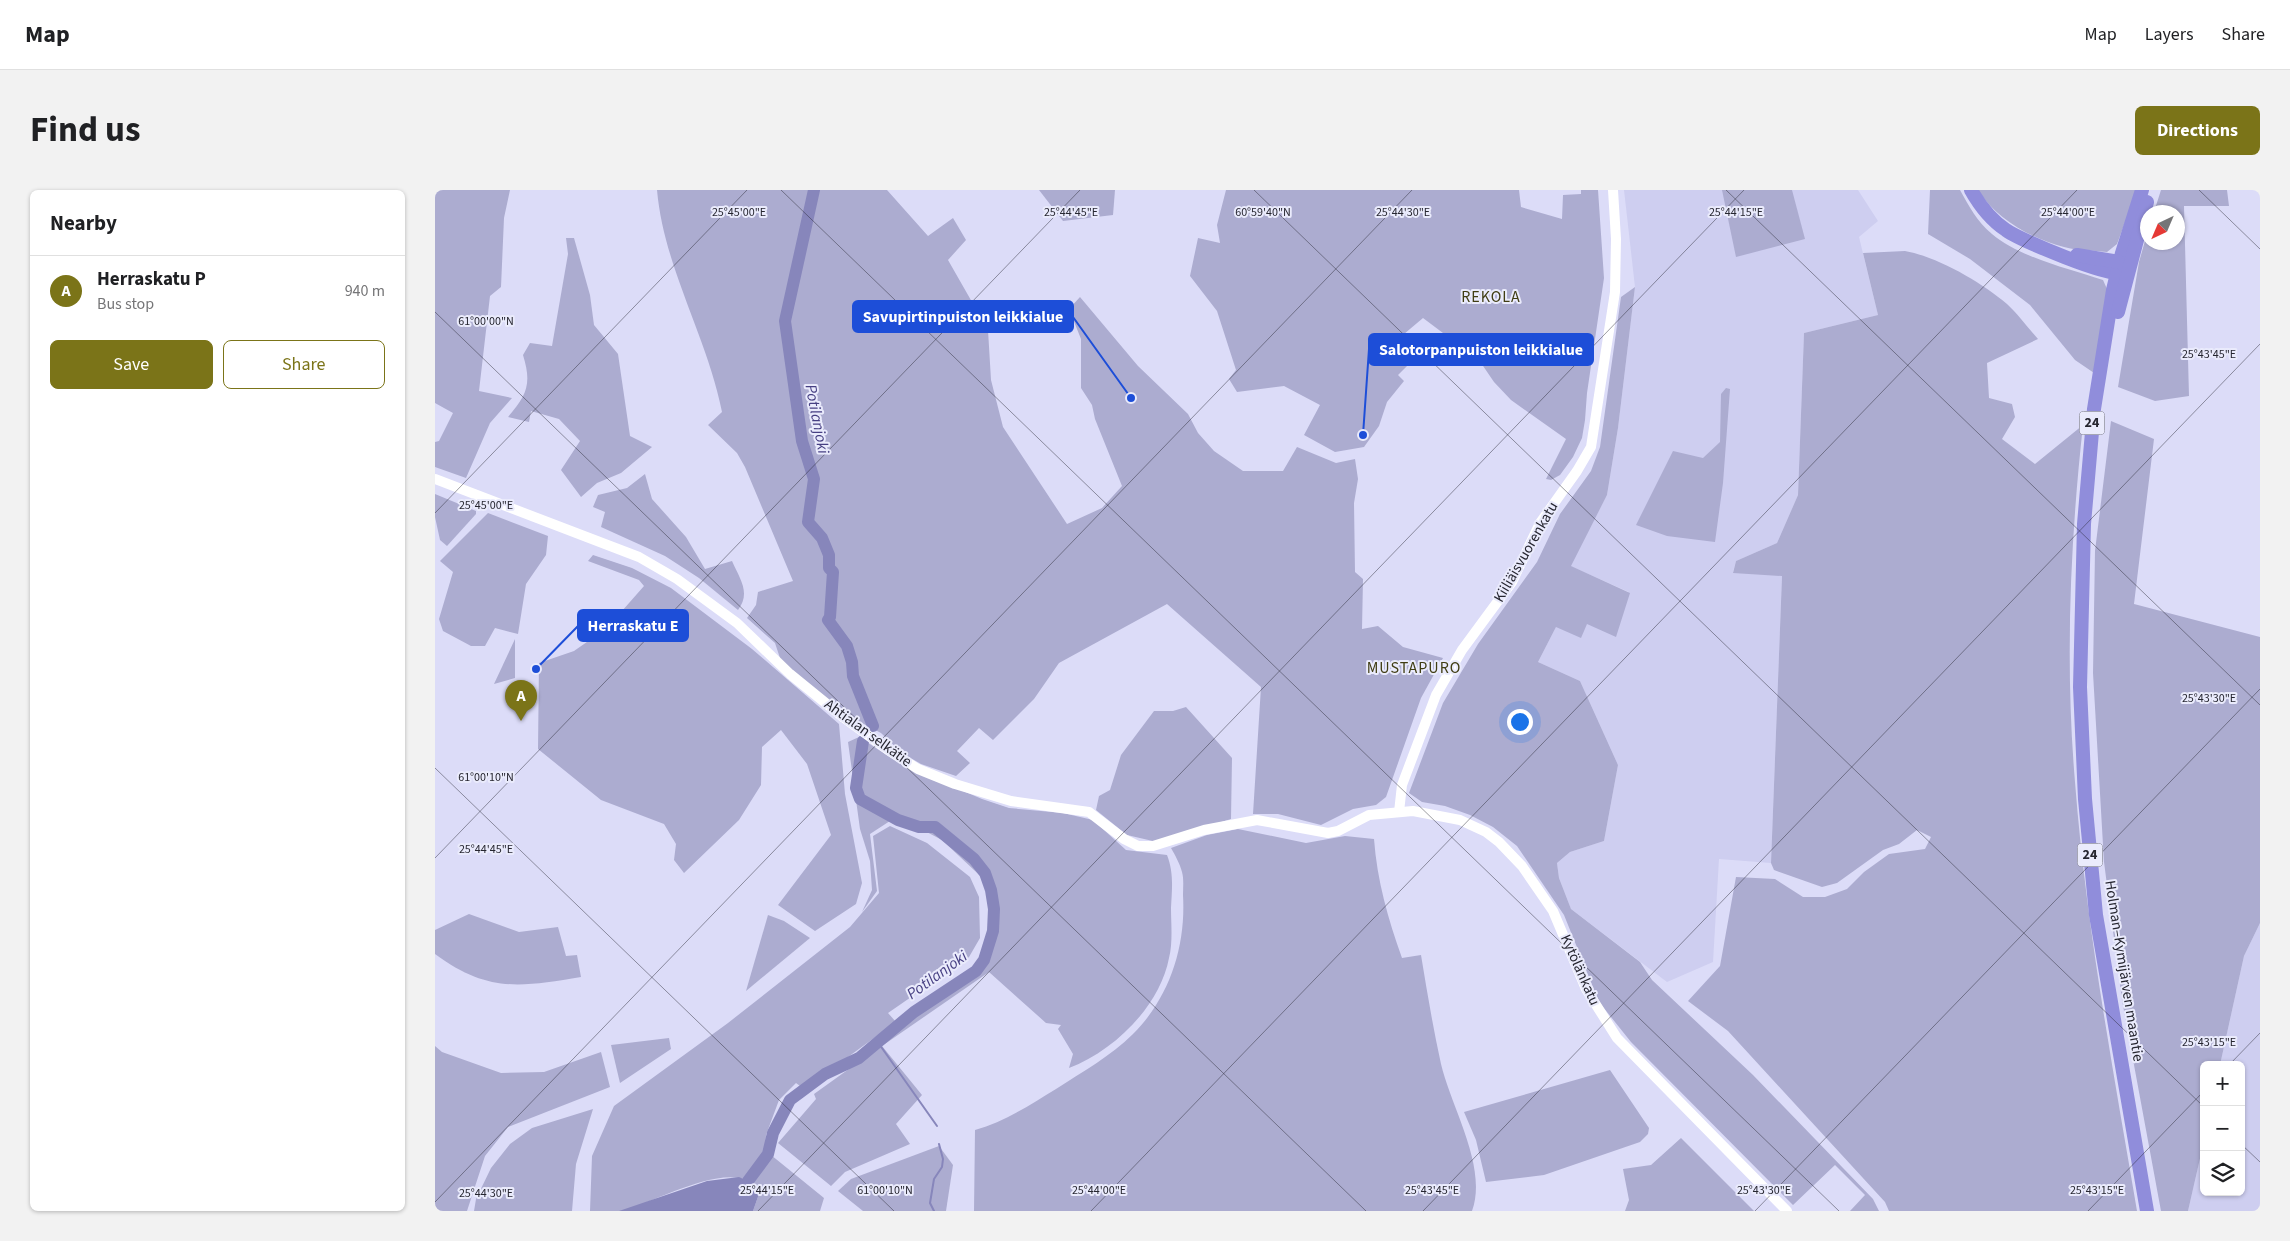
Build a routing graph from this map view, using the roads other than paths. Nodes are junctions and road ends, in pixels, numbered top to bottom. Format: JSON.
{"nodes":[{"id":1,"x":1613,"y":190,"type":"edge"},
{"id":2,"x":1971,"y":190,"type":"edge"},
{"id":3,"x":2142,"y":190,"type":"edge"},
{"id":4,"x":2150,"y":190,"type":"edge"},
{"id":5,"x":2121,"y":269,"type":"junction"},
{"id":6,"x":435,"y":479,"type":"edge"},
{"id":7,"x":1399,"y":812,"type":"junction"},
{"id":8,"x":1369,"y":815,"type":"joint"},
{"id":9,"x":2137,"y":1149,"type":"junction"},
{"id":10,"x":1787,"y":1211,"type":"edge"},
{"id":11,"x":2147,"y":1211,"type":"edge"},
{"id":12,"x":2152,"y":1211,"type":"edge"}],
"edges":[{"from":1,"to":7,"type":"street","name":"Kiiliäisvuorenkatu"},
{"from":2,"to":5,"type":"highway"},
{"from":3,"to":5,"type":"highway","name":"Holman–Kymijärven maantie","number":"24"},
{"from":4,"to":5,"type":"highway","name":"Holman–Kymijärven maantie","number":"24"},
{"from":5,"to":9,"type":"highway","name":"Holman–Kymijärven maantie","number":"24"},
{"from":6,"to":8,"type":"street","name":"Ahtialan selkätie"},
{"from":7,"to":8,"type":"street","name":"Kytölänkatu"},
{"from":7,"to":10,"type":"street","name":"Kytölänkatu"},
{"from":9,"to":11,"type":"highway","name":"Holman–Kymijärven maantie","number":"24"},
{"from":9,"to":12,"type":"highway","name":"Holman–Kymijärven maantie","number":"24"}]}
